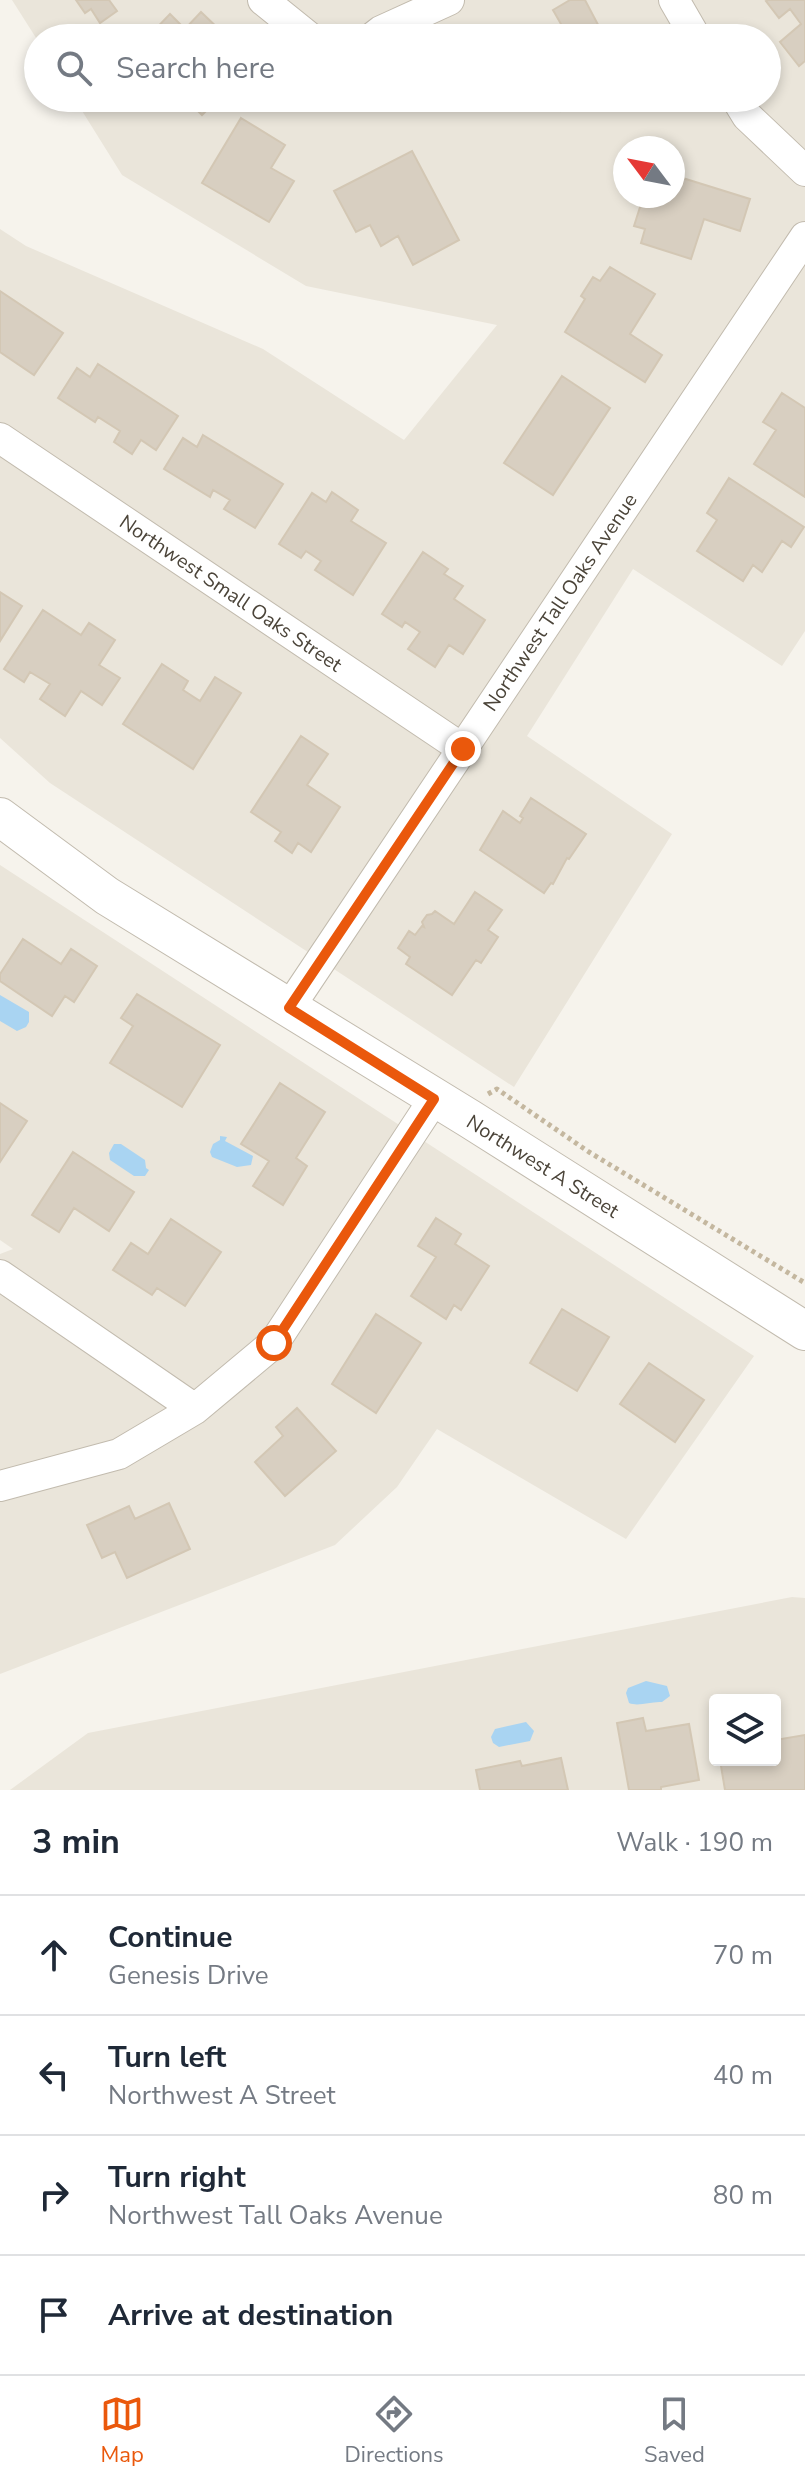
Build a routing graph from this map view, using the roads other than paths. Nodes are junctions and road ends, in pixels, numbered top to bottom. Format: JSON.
{"nodes":[{"id":1,"x":263,"y":0,"type":"edge"},
{"id":2,"x":449,"y":0,"type":"edge"},
{"id":3,"x":674,"y":0,"type":"edge"},
{"id":4,"x":293,"y":24,"type":"edge"},
{"id":5,"x":396,"y":24,"type":"edge"},
{"id":6,"x":688,"y":24,"type":"edge"},
{"id":7,"x":745,"y":112,"type":"edge"},
{"id":8,"x":805,"y":171,"type":"edge"},
{"id":9,"x":805,"y":237,"type":"edge"},
{"id":10,"x":0,"y":438,"type":"edge"},
{"id":11,"x":463,"y":749,"type":"junction"},
{"id":12,"x":0,"y":817,"type":"edge"},
{"id":13,"x":289,"y":1008,"type":"junction"},
{"id":14,"x":434,"y":1099,"type":"junction"},
{"id":15,"x":0,"y":1275,"type":"edge"},
{"id":16,"x":805,"y":1331,"type":"edge"},
{"id":17,"x":195,"y":1409,"type":"junction"},
{"id":18,"x":0,"y":1486,"type":"edge"}],
"edges":[{"from":1,"to":4,"type":"street"},
{"from":2,"to":5,"type":"street"},
{"from":3,"to":6,"type":"street"},
{"from":7,"to":8,"type":"street"},
{"from":9,"to":11,"type":"street","name":"Northwest Tall Oaks Avenue"},
{"from":10,"to":11,"type":"street","name":"Northwest Small Oaks Street"},
{"from":11,"to":13,"type":"street","name":"Northwest Tall Oaks Avenue"},
{"from":12,"to":13,"type":"street","name":"Northwest A Street"},
{"from":13,"to":14,"type":"street","name":"Northwest A Street"},
{"from":14,"to":16,"type":"street","name":"Northwest A Street"},
{"from":14,"to":17,"type":"street"},
{"from":15,"to":17,"type":"street"},
{"from":17,"to":18,"type":"street"}]}
